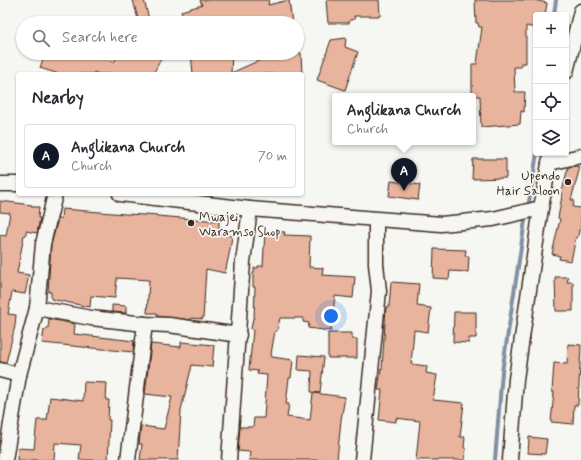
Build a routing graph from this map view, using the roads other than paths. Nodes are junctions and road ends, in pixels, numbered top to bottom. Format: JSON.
{"nodes":[{"id":1,"x":581,"y":12,"type":"edge"},
{"id":2,"x":569,"y":60,"type":"edge"},
{"id":3,"x":581,"y":156,"type":"edge"},
{"id":4,"x":550,"y":158,"type":"edge"},
{"id":5,"x":0,"y":184,"type":"edge"},
{"id":6,"x":16,"y":184,"type":"edge"},
{"id":7,"x":55,"y":196,"type":"edge"},
{"id":8,"x":137,"y":196,"type":"edge"},
{"id":9,"x":541,"y":208,"type":"junction"},
{"id":10,"x":250,"y":209,"type":"junction"},
{"id":11,"x":376,"y":220,"type":"junction"},
{"id":12,"x":37,"y":308,"type":"junction"},
{"id":13,"x":145,"y":324,"type":"junction"},
{"id":14,"x":239,"y":335,"type":"junction"},
{"id":15,"x":0,"y":370,"type":"edge"},
{"id":16,"x":19,"y":375,"type":"junction"},
{"id":17,"x":5,"y":460,"type":"edge"},
{"id":18,"x":128,"y":460,"type":"edge"},
{"id":19,"x":229,"y":460,"type":"edge"},
{"id":20,"x":362,"y":460,"type":"edge"},
{"id":21,"x":510,"y":460,"type":"edge"}],
"edges":[{"from":1,"to":2,"type":"street"},
{"from":3,"to":4,"type":"street"},
{"from":4,"to":9,"type":"street"},
{"from":5,"to":6,"type":"street"},
{"from":7,"to":12,"type":"street"},
{"from":8,"to":10,"type":"street"},
{"from":9,"to":11,"type":"street"},
{"from":9,"to":21,"type":"street"},
{"from":10,"to":11,"type":"street"},
{"from":10,"to":14,"type":"street"},
{"from":11,"to":20,"type":"street"},
{"from":12,"to":13,"type":"street"},
{"from":12,"to":16,"type":"street"},
{"from":13,"to":14,"type":"street"},
{"from":13,"to":18,"type":"street"},
{"from":14,"to":19,"type":"street"},
{"from":15,"to":16,"type":"street"},
{"from":16,"to":17,"type":"street"}]}
